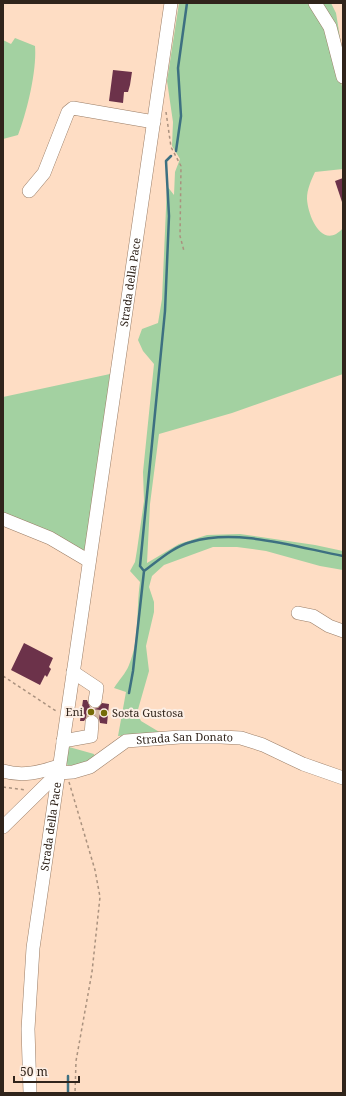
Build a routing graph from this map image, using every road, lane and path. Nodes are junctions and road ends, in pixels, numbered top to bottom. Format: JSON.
{"nodes":[{"id":1,"x":171,"y":3,"type":"edge"},
{"id":2,"x":315,"y":3,"type":"edge"},
{"id":3,"x":343,"y":77,"type":"edge"},
{"id":4,"x":166,"y":107,"type":"dead end"},
{"id":5,"x":154,"y":122,"type":"junction"},
{"id":6,"x":29,"y":191,"type":"dead end"},
{"id":7,"x":184,"y":251,"type":"dead end"},
{"id":8,"x":3,"y":519,"type":"edge"},
{"id":9,"x":89,"y":561,"type":"junction"},
{"id":10,"x":298,"y":614,"type":"dead end"},
{"id":11,"x":343,"y":631,"type":"edge"},
{"id":12,"x":73,"y":672,"type":"junction"},
{"id":13,"x":3,"y":676,"type":"edge"},
{"id":14,"x":95,"y":701,"type":"tunnel mouth"},
{"id":15,"x":66,"y":718,"type":"junction"},
{"id":16,"x":92,"y":722,"type":"tunnel mouth"},
{"id":17,"x":63,"y":741,"type":"junction"},
{"id":18,"x":3,"y":771,"type":"edge"},
{"id":19,"x":62,"y":771,"type":"junction"},
{"id":20,"x":343,"y":778,"type":"edge"},
{"id":21,"x":3,"y":787,"type":"edge"},
{"id":22,"x":42,"y":789,"type":"junction"},
{"id":23,"x":3,"y":827,"type":"edge"},
{"id":24,"x":30,"y":1093,"type":"edge"},
{"id":25,"x":75,"y":1093,"type":"edge"}],
"edges":[{"from":1,"to":5,"type":"street","name":"Strada della Pace"},
{"from":2,"to":3,"type":"street"},
{"from":4,"to":7,"type":"path"},
{"from":5,"to":6,"type":"street"},
{"from":5,"to":9,"type":"street","name":"Strada della Pace"},
{"from":8,"to":9,"type":"street"},
{"from":9,"to":12,"type":"street","name":"Strada della Pace"},
{"from":10,"to":11,"type":"street"},
{"from":12,"to":14,"type":"street"},
{"from":12,"to":15,"type":"street","name":"Strada della Pace"},
{"from":13,"to":15,"type":"path"},
{"from":15,"to":17,"type":"street","name":"Strada della Pace"},
{"from":16,"to":17,"type":"street"},
{"from":17,"to":19,"type":"street","name":"Strada della Pace"},
{"from":18,"to":19,"type":"street","name":"Strada San Donato"},
{"from":19,"to":20,"type":"street","name":"Strada San Donato"},
{"from":19,"to":22,"type":"street"},
{"from":19,"to":24,"type":"street","name":"Strada della Pace"},
{"from":19,"to":25,"type":"path"},
{"from":21,"to":22,"type":"path"},
{"from":22,"to":23,"type":"street"}]}
